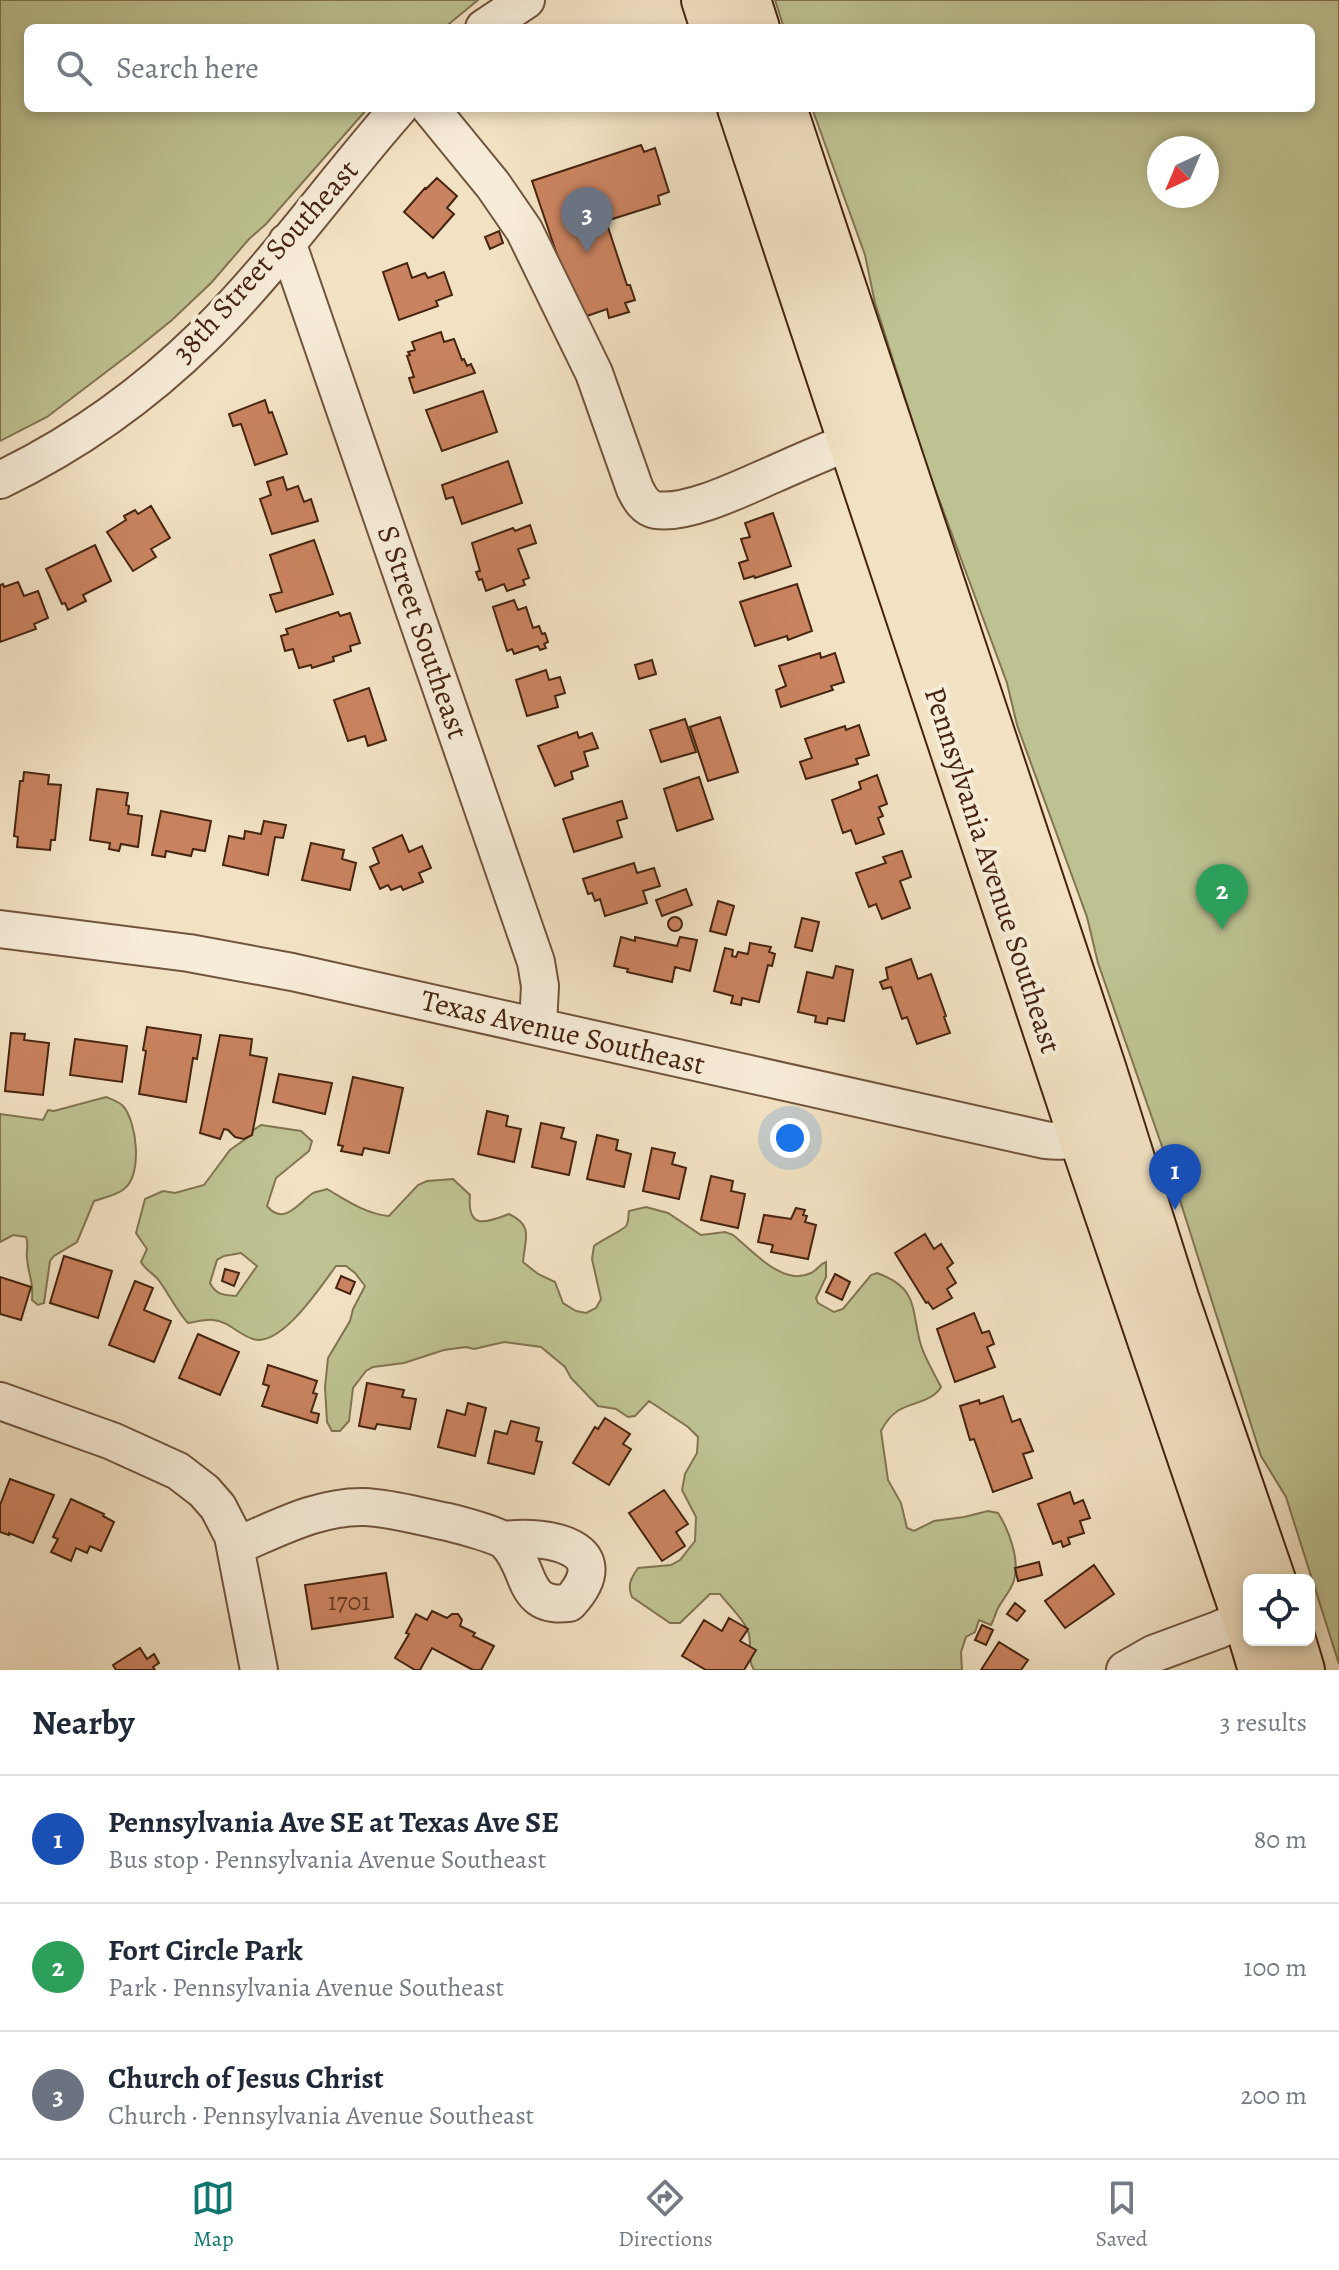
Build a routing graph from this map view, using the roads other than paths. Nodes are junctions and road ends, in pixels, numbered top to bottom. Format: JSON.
{"nodes":[{"id":1,"x":526,"y":0,"type":"edge"},
{"id":2,"x":704,"y":0,"type":"edge"},
{"id":3,"x":748,"y":0,"type":"edge"},
{"id":4,"x":490,"y":24,"type":"edge"},
{"id":5,"x":712,"y":24,"type":"edge"},
{"id":6,"x":756,"y":24,"type":"edge"},
{"id":7,"x":396,"y":112,"type":"edge"},
{"id":8,"x":433,"y":112,"type":"edge"},
{"id":9,"x":742,"y":112,"type":"edge"},
{"id":10,"x":785,"y":112,"type":"edge"},
{"id":11,"x":287,"y":242,"type":"junction"},
{"id":12,"x":871,"y":434,"type":"junction"},
{"id":13,"x":0,"y":480,"type":"edge"},
{"id":14,"x":0,"y":929,"type":"edge"},
{"id":15,"x":538,"y":1026,"type":"junction"},
{"id":16,"x":1102,"y":1133,"type":"junction"},
{"id":17,"x":0,"y":1401,"type":"edge"},
{"id":18,"x":504,"y":1540,"type":"dead end"},
{"id":19,"x":236,"y":1546,"type":"junction"},
{"id":20,"x":1271,"y":1574,"type":"edge"},
{"id":21,"x":1243,"y":1606,"type":"edge"},
{"id":22,"x":1243,"y":1627,"type":"edge"},
{"id":23,"x":1254,"y":1646,"type":"edge"},
{"id":24,"x":1295,"y":1646,"type":"edge"},
{"id":25,"x":259,"y":1670,"type":"edge"},
{"id":26,"x":1125,"y":1670,"type":"edge"},
{"id":27,"x":1261,"y":1670,"type":"edge"},
{"id":28,"x":1302,"y":1670,"type":"edge"}],
"edges":[{"from":1,"to":4,"type":"street"},
{"from":2,"to":5,"type":"highway"},
{"from":3,"to":6,"type":"highway"},
{"from":7,"to":11,"type":"street","name":"38th Street Southeast"},
{"from":8,"to":12,"type":"street"},
{"from":9,"to":12,"type":"highway","name":"Pennsylvania Avenue Southeast"},
{"from":10,"to":12,"type":"highway","name":"Pennsylvania Avenue Southeast"},
{"from":11,"to":13,"type":"street","name":"38th Street Southeast"},
{"from":11,"to":15,"type":"street","name":"S Street Southeast"},
{"from":12,"to":16,"type":"highway","name":"Pennsylvania Avenue Southeast"},
{"from":14,"to":15,"type":"street","name":"Texas Avenue Southeast"},
{"from":15,"to":16,"type":"street","name":"Texas Avenue Southeast"},
{"from":16,"to":20,"type":"highway","name":"Pennsylvania Avenue Southeast"},
{"from":16,"to":21,"type":"highway","name":"Pennsylvania Avenue Southeast"},
{"from":17,"to":19,"type":"street"},
{"from":18,"to":19,"type":"street"},
{"from":19,"to":25,"type":"street"},
{"from":22,"to":26,"type":"street"},
{"from":23,"to":27,"type":"highway","name":"Pennsylvania Avenue Southeast"},
{"from":24,"to":28,"type":"highway"}]}
